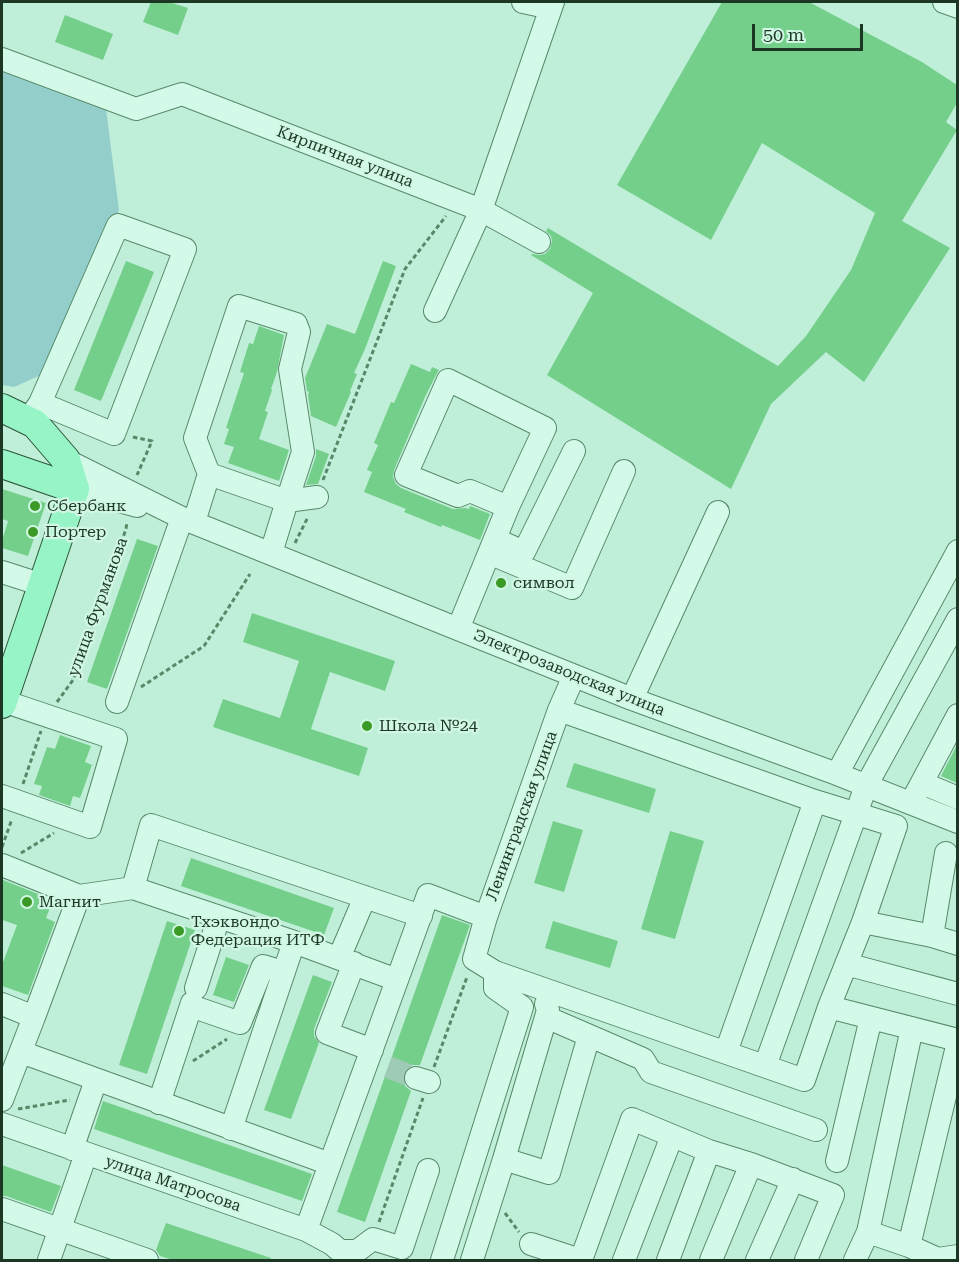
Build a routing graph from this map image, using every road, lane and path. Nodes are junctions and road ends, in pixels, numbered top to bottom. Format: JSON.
{"nodes":[{"id":1,"x":524,"y":2,"type":"edge"},
{"id":2,"x":944,"y":2,"type":"edge"},
{"id":3,"x":552,"y":4,"type":"edge"},
{"id":4,"x":957,"y":7,"type":"edge"},
{"id":5,"x":2,"y":59,"type":"edge"},
{"id":6,"x":457,"y":201,"type":"junction"},
{"id":7,"x":481,"y":210,"type":"junction"},
{"id":8,"x":539,"y":242,"type":"dead end"},
{"id":9,"x":435,"y":311,"type":"dead end"},
{"id":10,"x":2,"y":408,"type":"edge"},
{"id":11,"x":38,"y":414,"type":"junction"},
{"id":12,"x":114,"y":434,"type":"junction"},
{"id":13,"x":574,"y":451,"type":"dead end"},
{"id":14,"x":66,"y":460,"type":"junction"},
{"id":15,"x":2,"y":464,"type":"edge"},
{"id":16,"x":624,"y":471,"type":"dead end"},
{"id":17,"x":209,"y":474,"type":"junction"},
{"id":18,"x":75,"y":489,"type":"junction"},
{"id":19,"x":317,"y":497,"type":"junction"},
{"id":20,"x":129,"y":498,"type":"junction"},
{"id":21,"x":287,"y":501,"type":"junction"},
{"id":22,"x":508,"y":507,"type":"junction"},
{"id":23,"x":718,"y":512,"type":"dead end"},
{"id":24,"x":188,"y":520,"type":"junction"},
{"id":25,"x":295,"y":544,"type":"dead end"},
{"id":26,"x":492,"y":546,"type":"junction"},
{"id":27,"x":957,"y":551,"type":"edge"},
{"id":28,"x":271,"y":553,"type":"junction"},
{"id":29,"x":2,"y":572,"type":"edge"},
{"id":30,"x":250,"y":574,"type":"dead end"},
{"id":31,"x":30,"y":581,"type":"dead end"},
{"id":32,"x":957,"y":619,"type":"edge"},
{"id":33,"x":458,"y":629,"type":"junction"},
{"id":34,"x":574,"y":676,"type":"junction"},
{"id":35,"x":632,"y":699,"type":"junction"},
{"id":36,"x":117,"y":702,"type":"joint"},
{"id":37,"x":2,"y":703,"type":"edge"},
{"id":38,"x":560,"y":710,"type":"junction"},
{"id":39,"x":46,"y":715,"type":"junction"},
{"id":40,"x":957,"y":715,"type":"edge"},
{"id":41,"x":709,"y":728,"type":"junction"},
{"id":42,"x":693,"y":758,"type":"junction"},
{"id":43,"x":837,"y":774,"type":"junction"},
{"id":44,"x":922,"y":783,"type":"junction"},
{"id":45,"x":866,"y":786,"type":"junction"},
{"id":46,"x":957,"y":798,"type":"edge"},
{"id":47,"x":10,"y":799,"type":"edge"},
{"id":48,"x":815,"y":801,"type":"junction"},
{"id":49,"x":911,"y":803,"type":"junction"},
{"id":50,"x":856,"y":814,"type":"junction"},
{"id":51,"x":74,"y":821,"type":"junction"},
{"id":52,"x":957,"y":822,"type":"edge"},
{"id":53,"x":2,"y":849,"type":"edge"},
{"id":54,"x":946,"y":853,"type":"dead end"},
{"id":55,"x":2,"y":865,"type":"edge"},
{"id":56,"x":133,"y":888,"type":"junction"},
{"id":57,"x":79,"y":896,"type":"junction"},
{"id":58,"x":365,"y":897,"type":"junction"},
{"id":59,"x":421,"y":916,"type":"junction"},
{"id":60,"x":219,"y":917,"type":"junction"},
{"id":61,"x":486,"y":917,"type":"junction"},
{"id":62,"x":863,"y":922,"type":"junction"},
{"id":63,"x":932,"y":936,"type":"junction"},
{"id":64,"x":294,"y":942,"type":"junction"},
{"id":65,"x":957,"y":944,"type":"edge"},
{"id":66,"x":346,"y":961,"type":"junction"},
{"id":67,"x":846,"y":964,"type":"junction"},
{"id":68,"x":284,"y":972,"type":"junction"},
{"id":69,"x":495,"y":972,"type":"junction"},
{"id":70,"x":397,"y":980,"type":"junction"},
{"id":71,"x":538,"y":986,"type":"junction"},
{"id":72,"x":957,"y":994,"type":"edge"},
{"id":73,"x":193,"y":999,"type":"junction"},
{"id":74,"x":2,"y":1004,"type":"edge"},
{"id":75,"x":830,"y":1007,"type":"junction"},
{"id":76,"x":34,"y":1017,"type":"junction"},
{"id":77,"x":546,"y":1017,"type":"junction"},
{"id":78,"x":871,"y":1018,"type":"junction"},
{"id":79,"x":240,"y":1023,"type":"junction"},
{"id":80,"x":912,"y":1029,"type":"junction"},
{"id":81,"x":589,"y":1036,"type":"junction"},
{"id":82,"x":957,"y":1041,"type":"edge"},
{"id":83,"x":21,"y":1052,"type":"junction"},
{"id":84,"x":726,"y":1052,"type":"junction"},
{"id":85,"x":376,"y":1059,"type":"junction"},
{"id":86,"x":765,"y":1066,"type":"junction"},
{"id":87,"x":171,"y":1067,"type":"junction"},
{"id":88,"x":93,"y":1089,"type":"junction"},
{"id":89,"x":159,"y":1103,"type":"junction"},
{"id":90,"x":5,"y":1111,"type":"edge"},
{"id":91,"x":231,"y":1128,"type":"junction"},
{"id":92,"x":816,"y":1130,"type":"dead end"},
{"id":93,"x":672,"y":1136,"type":"junction"},
{"id":94,"x":79,"y":1151,"type":"junction"},
{"id":95,"x":709,"y":1151,"type":"junction"},
{"id":96,"x":504,"y":1159,"type":"junction"},
{"id":97,"x":837,"y":1161,"type":"dead end"},
{"id":98,"x":330,"y":1164,"type":"junction"},
{"id":99,"x":751,"y":1164,"type":"junction"},
{"id":100,"x":428,"y":1170,"type":"dead end"},
{"id":101,"x":793,"y":1179,"type":"junction"},
{"id":102,"x":2,"y":1209,"type":"edge"},
{"id":103,"x":503,"y":1210,"type":"dead end"},
{"id":104,"x":60,"y":1230,"type":"junction"},
{"id":105,"x":306,"y":1230,"type":"junction"},
{"id":106,"x":868,"y":1232,"type":"junction"},
{"id":107,"x":531,"y":1244,"type":"joint"},
{"id":108,"x":909,"y":1246,"type":"junction"},
{"id":109,"x":341,"y":1256,"type":"edge"},
{"id":110,"x":957,"y":1256,"type":"edge"},
{"id":111,"x":49,"y":1260,"type":"edge"},
{"id":112,"x":147,"y":1260,"type":"edge"},
{"id":113,"x":442,"y":1260,"type":"edge"},
{"id":114,"x":472,"y":1260,"type":"edge"},
{"id":115,"x":580,"y":1260,"type":"edge"},
{"id":116,"x":624,"y":1260,"type":"edge"},
{"id":117,"x":668,"y":1260,"type":"edge"},
{"id":118,"x":711,"y":1260,"type":"edge"},
{"id":119,"x":757,"y":1260,"type":"edge"},
{"id":120,"x":806,"y":1260,"type":"edge"},
{"id":121,"x":855,"y":1260,"type":"edge"}],
"edges":[{"from":1,"to":3,"type":"street"},
{"from":2,"to":4,"type":"street"},
{"from":3,"to":7,"type":"street"},
{"from":5,"to":6,"type":"street","name":"Кирпичная улица"},
{"from":6,"to":7,"type":"street","name":"Кирпичная улица"},
{"from":6,"to":19,"type":"path"},
{"from":7,"to":8,"type":"street","name":"Кирпичная улица"},
{"from":7,"to":9,"type":"street"},
{"from":10,"to":11,"type":"main road","name":"Электрозаводская улица"},
{"from":11,"to":12,"type":"street"},
{"from":11,"to":12,"type":"street"},
{"from":11,"to":14,"type":"main road","name":"Электрозаводская улица"},
{"from":12,"to":20,"type":"path","name":"улица Фурманова"},
{"from":13,"to":26,"type":"street"},
{"from":14,"to":18,"type":"main road","name":"Электрозаводская улица"},
{"from":14,"to":20,"type":"street","name":"Электрозаводская улица"},
{"from":15,"to":18,"type":"main road","name":"Электрозаводская улица"},
{"from":16,"to":26,"type":"street"},
{"from":17,"to":21,"type":"street"},
{"from":17,"to":21,"type":"street"},
{"from":17,"to":24,"type":"street"},
{"from":18,"to":20,"type":"street","name":"Электрозаводская улица"},
{"from":18,"to":37,"type":"main road"},
{"from":19,"to":21,"type":"street"},
{"from":19,"to":25,"type":"path"},
{"from":20,"to":24,"type":"street","name":"Электрозаводская улица"},
{"from":20,"to":39,"type":"path","name":"улица Фурманова"},
{"from":21,"to":28,"type":"street"},
{"from":22,"to":22,"type":"street"},
{"from":22,"to":26,"type":"street"},
{"from":23,"to":35,"type":"street"},
{"from":24,"to":28,"type":"street","name":"Электрозаводская улица"},
{"from":24,"to":36,"type":"street"},
{"from":26,"to":33,"type":"street"},
{"from":27,"to":43,"type":"street"},
{"from":28,"to":33,"type":"street","name":"Электрозаводская улица"},
{"from":29,"to":31,"type":"street"},
{"from":30,"to":36,"type":"path"},
{"from":32,"to":45,"type":"street"},
{"from":33,"to":34,"type":"street","name":"Электрозаводская улица"},
{"from":34,"to":35,"type":"street","name":"Электрозаводская улица"},
{"from":34,"to":38,"type":"street","name":"Ленинградская улица"},
{"from":35,"to":41,"type":"street","name":"Электрозаводская улица"},
{"from":37,"to":39,"type":"street"},
{"from":38,"to":42,"type":"street"},
{"from":38,"to":61,"type":"street","name":"Ленинградская улица"},
{"from":39,"to":47,"type":"path","name":"улица Фурманова"},
{"from":39,"to":51,"type":"street"},
{"from":40,"to":44,"type":"street"},
{"from":41,"to":42,"type":"street"},
{"from":41,"to":43,"type":"street","name":"Электрозаводская улица"},
{"from":42,"to":48,"type":"street"},
{"from":43,"to":45,"type":"street","name":"Электрозаводская улица"},
{"from":44,"to":46,"type":"street"},
{"from":44,"to":49,"type":"street"},
{"from":45,"to":49,"type":"street","name":"Электрозаводская улица"},
{"from":45,"to":50,"type":"street"},
{"from":47,"to":51,"type":"street"},
{"from":47,"to":53,"type":"path","name":"улица Фурманова"},
{"from":48,"to":50,"type":"street"},
{"from":48,"to":84,"type":"street"},
{"from":49,"to":52,"type":"street","name":"Электрозаводская улица"},
{"from":50,"to":62,"type":"street"},
{"from":50,"to":86,"type":"street"},
{"from":51,"to":55,"type":"path"},
{"from":54,"to":63,"type":"street"},
{"from":55,"to":57,"type":"street"},
{"from":56,"to":57,"type":"street"},
{"from":56,"to":58,"type":"street"},
{"from":56,"to":60,"type":"street"},
{"from":57,"to":76,"type":"street"},
{"from":58,"to":59,"type":"street"},
{"from":58,"to":66,"type":"street"},
{"from":59,"to":61,"type":"street"},
{"from":59,"to":70,"type":"street"},
{"from":60,"to":64,"type":"street"},
{"from":60,"to":73,"type":"street"},
{"from":61,"to":69,"type":"street","name":"Ленинградская улица"},
{"from":62,"to":63,"type":"street"},
{"from":62,"to":67,"type":"street"},
{"from":63,"to":65,"type":"street"},
{"from":64,"to":66,"type":"street"},
{"from":64,"to":68,"type":"street"},
{"from":66,"to":70,"type":"street"},
{"from":66,"to":85,"type":"street"},
{"from":67,"to":72,"type":"street"},
{"from":67,"to":75,"type":"street"},
{"from":68,"to":79,"type":"street"},
{"from":68,"to":91,"type":"street"},
{"from":69,"to":71,"type":"street"},
{"from":69,"to":113,"type":"street"},
{"from":70,"to":85,"type":"street"},
{"from":71,"to":77,"type":"street"},
{"from":71,"to":84,"type":"street"},
{"from":73,"to":79,"type":"street"},
{"from":73,"to":87,"type":"street"},
{"from":74,"to":76,"type":"street"},
{"from":75,"to":78,"type":"street"},
{"from":75,"to":86,"type":"street"},
{"from":76,"to":83,"type":"street"},
{"from":77,"to":81,"type":"street"},
{"from":77,"to":96,"type":"street"},
{"from":78,"to":80,"type":"street"},
{"from":78,"to":97,"type":"street"},
{"from":79,"to":87,"type":"path"},
{"from":80,"to":82,"type":"street"},
{"from":80,"to":106,"type":"street"},
{"from":81,"to":92,"type":"street"},
{"from":81,"to":96,"type":"street"},
{"from":82,"to":108,"type":"street"},
{"from":83,"to":88,"type":"street"},
{"from":83,"to":90,"type":"street"},
{"from":84,"to":86,"type":"street"},
{"from":85,"to":98,"type":"street"},
{"from":87,"to":89,"type":"street"},
{"from":88,"to":89,"type":"street"},
{"from":88,"to":90,"type":"path"},
{"from":88,"to":94,"type":"street"},
{"from":89,"to":91,"type":"street"},
{"from":90,"to":94,"type":"street","name":"улица Матросова"},
{"from":91,"to":98,"type":"street"},
{"from":93,"to":95,"type":"street"},
{"from":93,"to":115,"type":"street"},
{"from":93,"to":116,"type":"street"},
{"from":94,"to":104,"type":"street"},
{"from":94,"to":105,"type":"street","name":"улица Матросова"},
{"from":95,"to":99,"type":"street"},
{"from":95,"to":117,"type":"street"},
{"from":96,"to":114,"type":"street"},
{"from":98,"to":105,"type":"street"},
{"from":99,"to":101,"type":"street"},
{"from":99,"to":118,"type":"street"},
{"from":100,"to":109,"type":"street"},
{"from":101,"to":119,"type":"street"},
{"from":101,"to":120,"type":"street"},
{"from":102,"to":104,"type":"street"},
{"from":103,"to":107,"type":"path"},
{"from":104,"to":111,"type":"street"},
{"from":104,"to":112,"type":"street"},
{"from":105,"to":109,"type":"street","name":"улица Матросова"},
{"from":106,"to":108,"type":"street"},
{"from":106,"to":121,"type":"street"},
{"from":107,"to":115,"type":"street"},
{"from":108,"to":110,"type":"street"}]}
